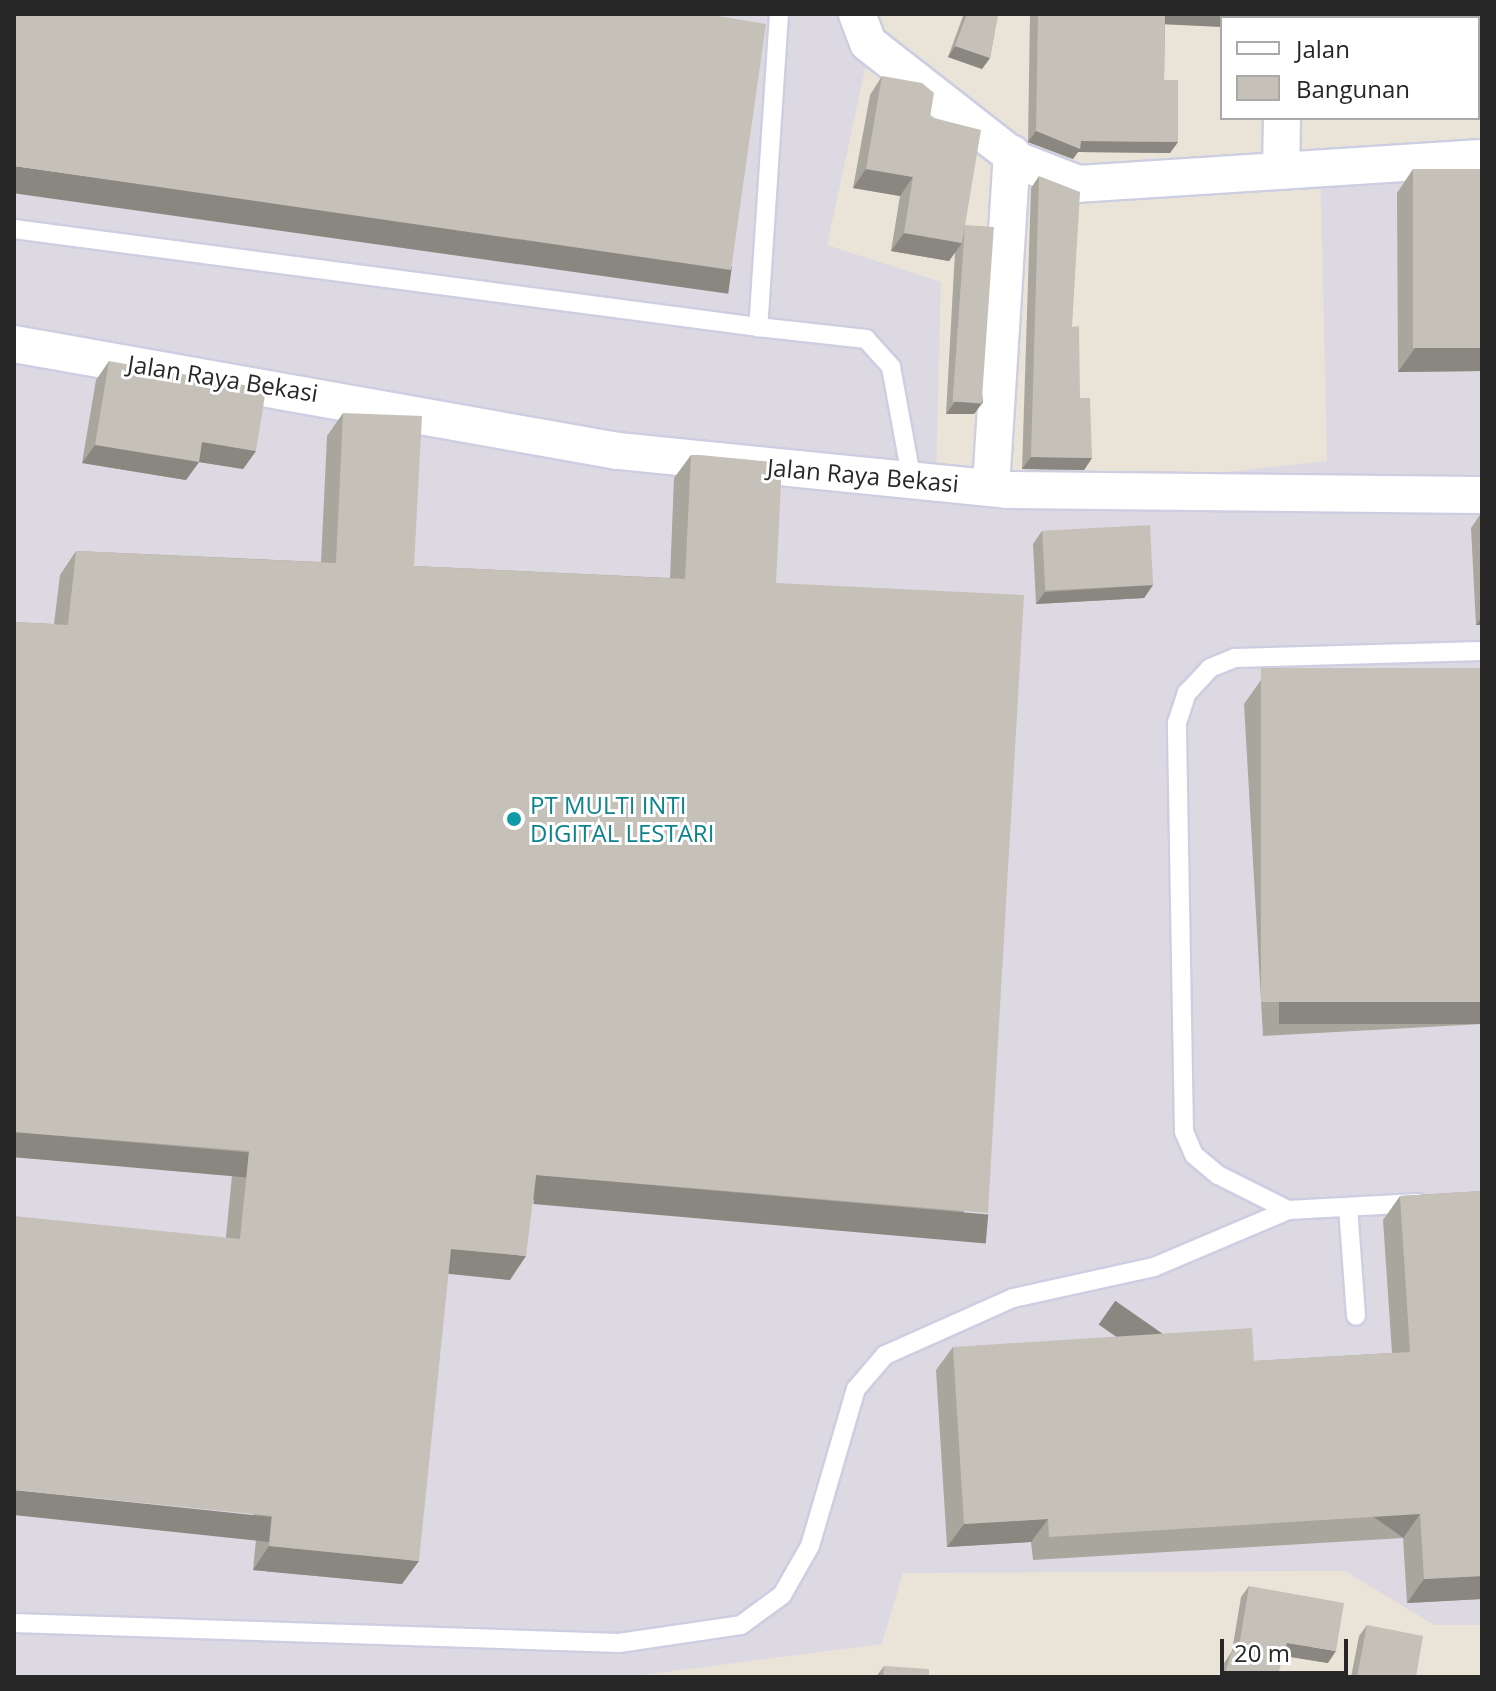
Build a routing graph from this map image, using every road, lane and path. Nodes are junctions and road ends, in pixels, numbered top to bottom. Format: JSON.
{"nodes":[{"id":1,"x":779,"y":14,"type":"edge"},
{"id":2,"x":857,"y":14,"type":"edge"},
{"id":3,"x":1282,"y":120,"type":"edge"},
{"id":4,"x":1012,"y":154,"type":"junction"},
{"id":5,"x":1482,"y":158,"type":"edge"},
{"id":6,"x":1281,"y":171,"type":"junction"},
{"id":7,"x":14,"y":229,"type":"edge"},
{"id":8,"x":758,"y":327,"type":"junction"},
{"id":9,"x":14,"y":344,"type":"edge"},
{"id":10,"x":912,"y":481,"type":"junction"},
{"id":11,"x":991,"y":486,"type":"junction"},
{"id":12,"x":1482,"y":495,"type":"edge"},
{"id":13,"x":1482,"y":651,"type":"edge"},
{"id":14,"x":1437,"y":1201,"type":"edge"},
{"id":15,"x":1348,"y":1207,"type":"junction"},
{"id":16,"x":1288,"y":1210,"type":"junction"},
{"id":17,"x":1356,"y":1316,"type":"dead end"},
{"id":18,"x":14,"y":1623,"type":"edge"}],
"edges":[{"from":1,"to":8,"type":"lane"},
{"from":2,"to":4,"type":"street"},
{"from":3,"to":6,"type":"street"},
{"from":4,"to":6,"type":"street"},
{"from":4,"to":11,"type":"street"},
{"from":5,"to":6,"type":"street"},
{"from":7,"to":8,"type":"lane"},
{"from":8,"to":10,"type":"lane"},
{"from":9,"to":10,"type":"street","name":"Jalan Raya Bekasi"},
{"from":10,"to":11,"type":"street","name":"Jalan Raya Bekasi"},
{"from":11,"to":12,"type":"street","name":"Jalan Raya Bekasi"},
{"from":13,"to":16,"type":"lane"},
{"from":14,"to":15,"type":"lane"},
{"from":15,"to":16,"type":"lane"},
{"from":15,"to":17,"type":"lane"},
{"from":16,"to":18,"type":"lane"}]}
